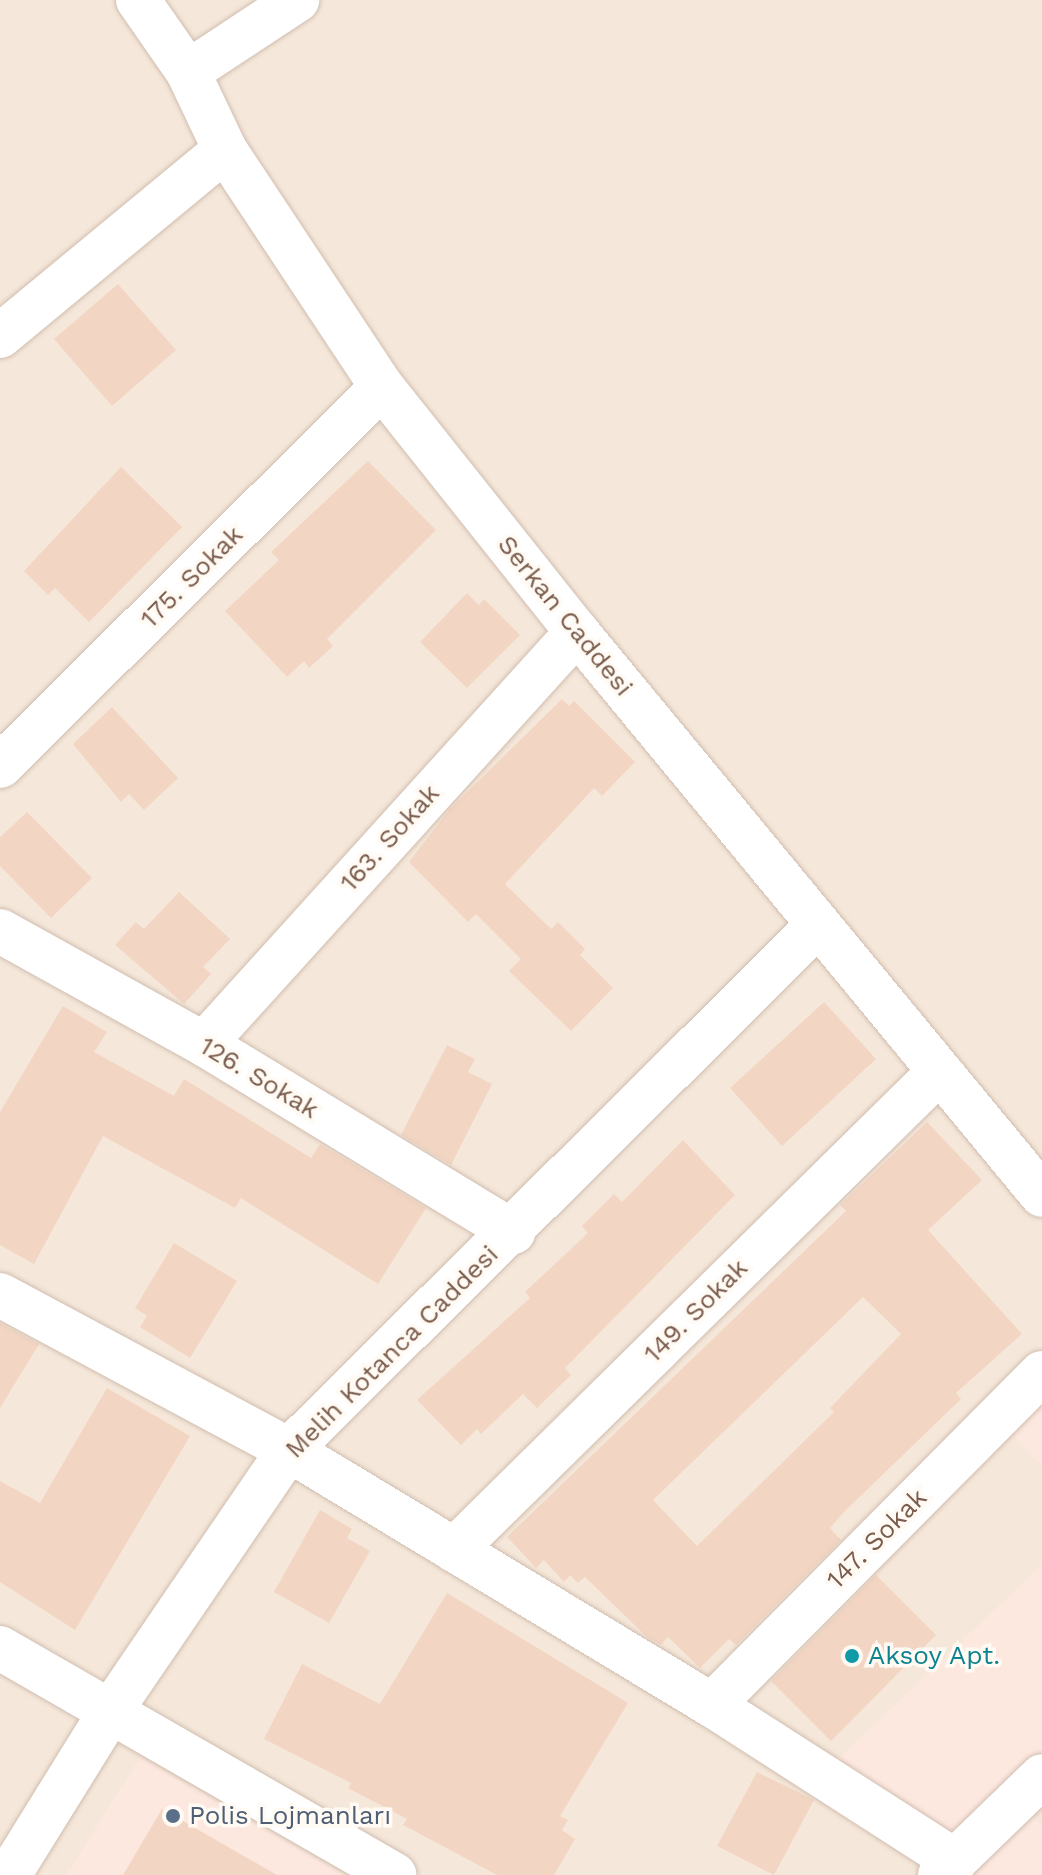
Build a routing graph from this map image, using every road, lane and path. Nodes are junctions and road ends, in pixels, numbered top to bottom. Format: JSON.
{"nodes":[{"id":1,"x":138,"y":0,"type":"edge"},
{"id":2,"x":297,"y":0,"type":"edge"},
{"id":3,"x":188,"y":72,"type":"junction"},
{"id":4,"x":225,"y":150,"type":"junction"},
{"id":5,"x":1,"y":334,"type":"edge"},
{"id":6,"x":382,"y":387,"type":"junction"},
{"id":7,"x":577,"y":632,"type":"junction"},
{"id":8,"x":0,"y":766,"type":"edge"},
{"id":9,"x":817,"y":926,"type":"junction"},
{"id":10,"x":0,"y":931,"type":"edge"},
{"id":11,"x":204,"y":1044,"type":"junction"},
{"id":12,"x":939,"y":1072,"type":"junction"},
{"id":13,"x":1042,"y":1195,"type":"edge"},
{"id":14,"x":513,"y":1232,"type":"junction"},
{"id":15,"x":0,"y":1295,"type":"edge"},
{"id":16,"x":1042,"y":1373,"type":"edge"},
{"id":17,"x":289,"y":1450,"type":"junction"},
{"id":18,"x":454,"y":1550,"type":"junction"},
{"id":19,"x":0,"y":1648,"type":"edge"},
{"id":20,"x":712,"y":1705,"type":"junction"},
{"id":21,"x":110,"y":1712,"type":"junction"},
{"id":22,"x":1042,"y":1776,"type":"edge"},
{"id":23,"x":948,"y":1868,"type":"edge"},
{"id":24,"x":9,"y":1875,"type":"edge"},
{"id":25,"x":394,"y":1875,"type":"edge"}],
"edges":[{"from":1,"to":3,"type":"street","name":"Serkan Caddesi"},
{"from":2,"to":3,"type":"street"},
{"from":3,"to":4,"type":"street","name":"Serkan Caddesi"},
{"from":4,"to":5,"type":"street"},
{"from":4,"to":6,"type":"street","name":"Serkan Caddesi"},
{"from":6,"to":7,"type":"street","name":"Serkan Caddesi"},
{"from":6,"to":8,"type":"street","name":"175. Sokak"},
{"from":7,"to":9,"type":"street","name":"Serkan Caddesi"},
{"from":7,"to":11,"type":"street","name":"163. Sokak"},
{"from":9,"to":12,"type":"street","name":"Serkan Caddesi"},
{"from":9,"to":14,"type":"street","name":"Melih Kotanca Caddesi"},
{"from":10,"to":11,"type":"street","name":"126. Sokak"},
{"from":11,"to":14,"type":"street","name":"126. Sokak"},
{"from":12,"to":13,"type":"street","name":"Serkan Caddesi"},
{"from":12,"to":18,"type":"street","name":"149. Sokak"},
{"from":14,"to":17,"type":"street","name":"Melih Kotanca Caddesi"},
{"from":15,"to":17,"type":"street"},
{"from":16,"to":20,"type":"street","name":"147. Sokak"},
{"from":17,"to":18,"type":"street"},
{"from":17,"to":21,"type":"street","name":"Melih Kotanca Caddesi"},
{"from":18,"to":20,"type":"street"},
{"from":19,"to":21,"type":"street"},
{"from":20,"to":23,"type":"street"},
{"from":21,"to":24,"type":"street","name":"Melih Kotanca Caddesi"},
{"from":21,"to":25,"type":"street"},
{"from":22,"to":23,"type":"street"}]}
